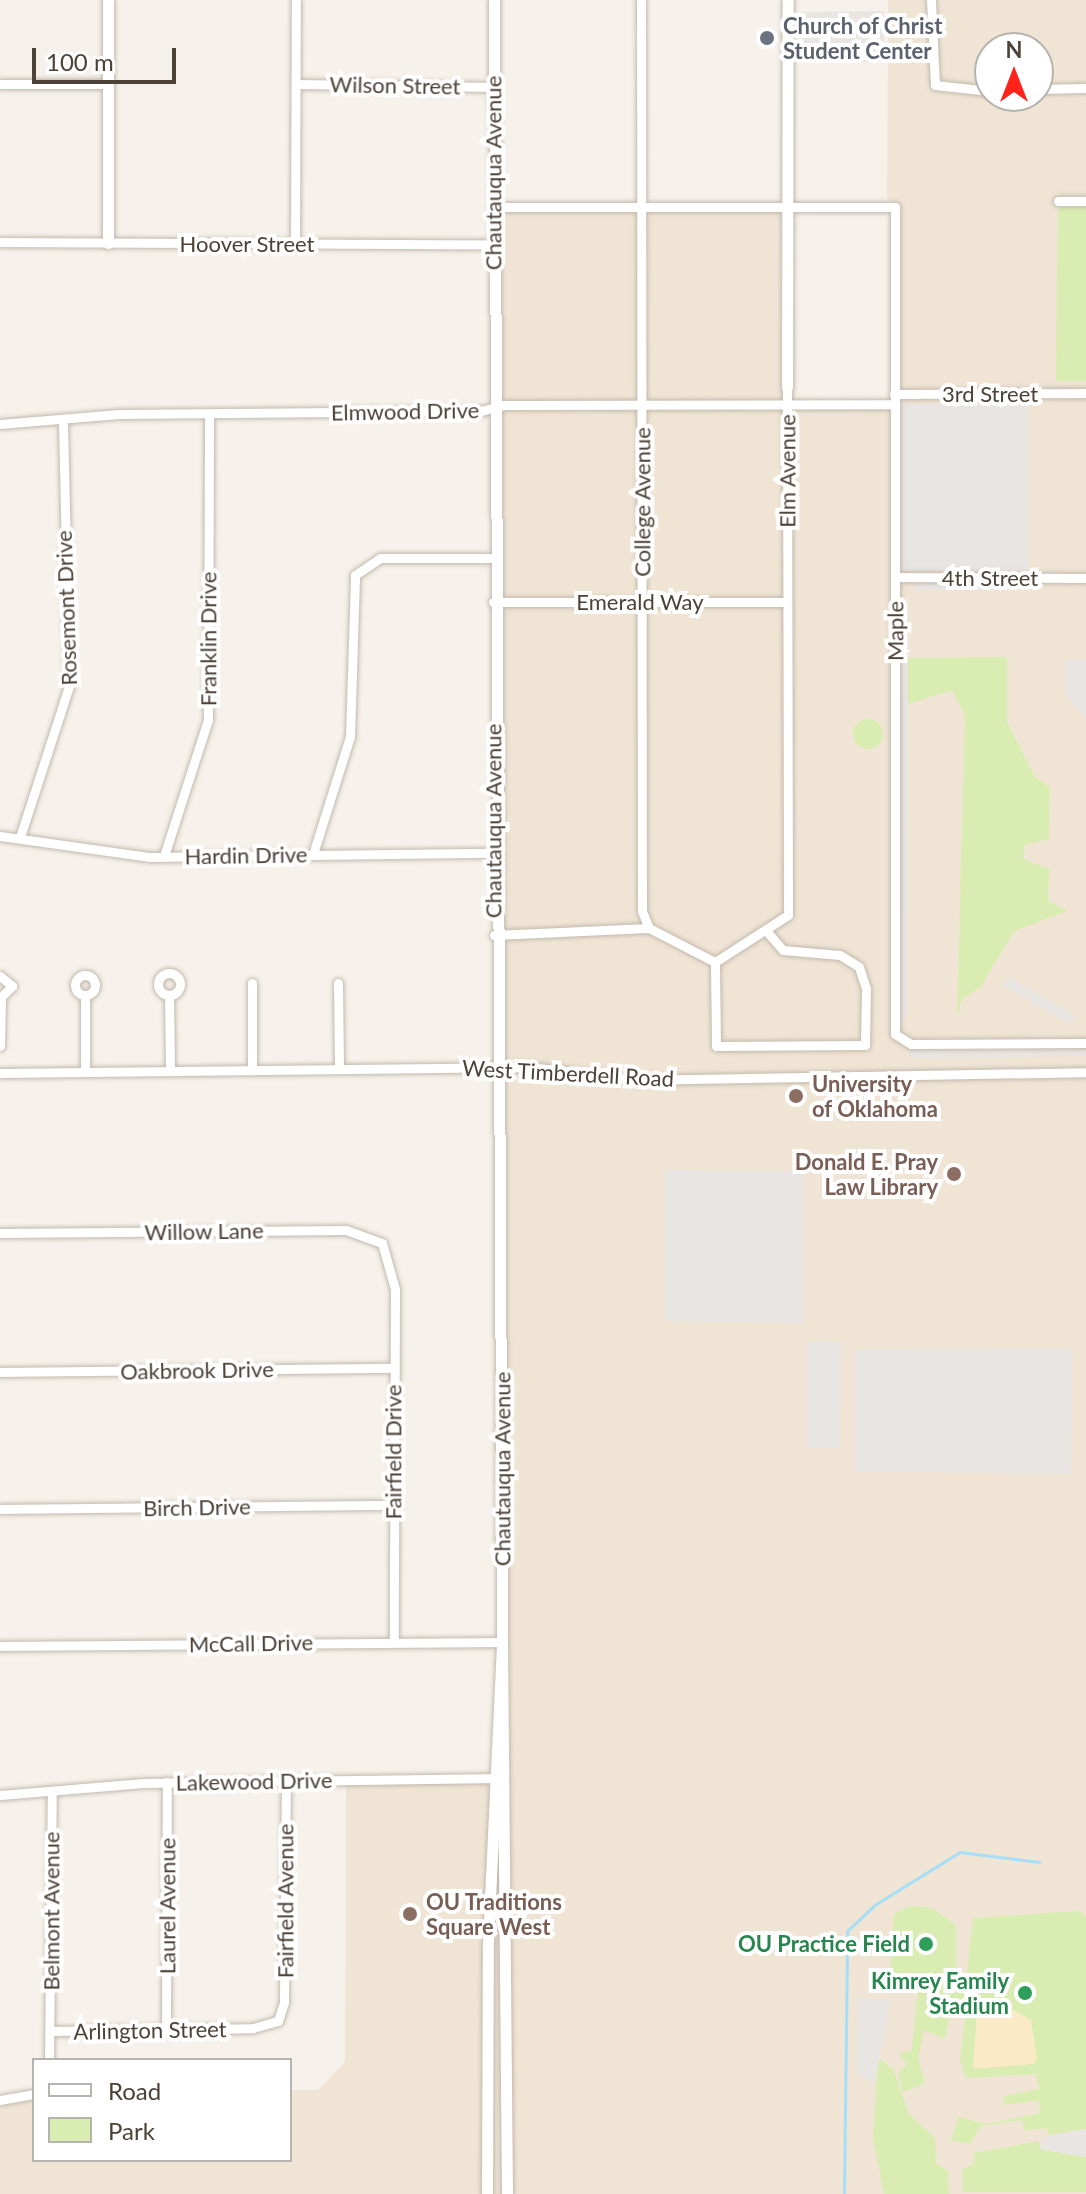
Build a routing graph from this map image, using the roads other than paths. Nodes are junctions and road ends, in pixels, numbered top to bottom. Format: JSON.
{"nodes":[{"id":1,"x":108,"y":0,"type":"edge"},
{"id":2,"x":296,"y":0,"type":"edge"},
{"id":3,"x":494,"y":0,"type":"edge"},
{"id":4,"x":641,"y":0,"type":"edge"},
{"id":5,"x":788,"y":0,"type":"edge"},
{"id":6,"x":931,"y":0,"type":"edge"},
{"id":7,"x":0,"y":84,"type":"edge"},
{"id":8,"x":108,"y":84,"type":"junction"},
{"id":9,"x":296,"y":84,"type":"junction"},
{"id":10,"x":494,"y":87,"type":"junction"},
{"id":11,"x":1086,"y":88,"type":"edge"},
{"id":12,"x":974,"y":89,"type":"edge"},
{"id":13,"x":1054,"y":89,"type":"edge"},
{"id":14,"x":1058,"y":201,"type":"dead end"},
{"id":15,"x":1086,"y":201,"type":"edge"},
{"id":16,"x":788,"y":205,"type":"junction"},
{"id":17,"x":640,"y":206,"type":"junction"},
{"id":18,"x":493,"y":207,"type":"junction"},
{"id":19,"x":0,"y":242,"type":"edge"},
{"id":20,"x":108,"y":243,"type":"junction"},
{"id":21,"x":295,"y":245,"type":"junction"},
{"id":22,"x":493,"y":245,"type":"junction"},
{"id":23,"x":787,"y":387,"type":"joint"},
{"id":24,"x":1086,"y":393,"type":"edge"},
{"id":25,"x":894,"y":399,"type":"junction"},
{"id":26,"x":642,"y":403,"type":"junction"},
{"id":27,"x":787,"y":404,"type":"junction"},
{"id":28,"x":811,"y":404,"type":"joint"},
{"id":29,"x":493,"y":408,"type":"junction"},
{"id":30,"x":209,"y":414,"type":"junction"},
{"id":31,"x":63,"y":419,"type":"junction"},
{"id":32,"x":0,"y":424,"type":"edge"},
{"id":33,"x":493,"y":558,"type":"junction"},
{"id":34,"x":895,"y":577,"type":"junction"},
{"id":35,"x":1086,"y":578,"type":"edge"},
{"id":36,"x":493,"y":602,"type":"junction"},
{"id":37,"x":642,"y":602,"type":"junction"},
{"id":38,"x":787,"y":602,"type":"junction"},
{"id":39,"x":0,"y":836,"type":"edge"},
{"id":40,"x":20,"y":837,"type":"junction"},
{"id":41,"x":493,"y":853,"type":"junction"},
{"id":42,"x":313,"y":854,"type":"junction"},
{"id":43,"x":164,"y":856,"type":"junction"},
{"id":44,"x":649,"y":928,"type":"junction"},
{"id":45,"x":769,"y":934,"type":"junction"},
{"id":46,"x":494,"y":935,"type":"junction"},
{"id":47,"x":715,"y":962,"type":"junction"},
{"id":48,"x":0,"y":976,"type":"edge"},
{"id":49,"x":252,"y":983,"type":"dead end"},
{"id":50,"x":338,"y":983,"type":"dead end"},
{"id":51,"x":169,"y":995,"type":"dead end"},
{"id":52,"x":85,"y":996,"type":"dead end"},
{"id":53,"x":0,"y":998,"type":"edge"},
{"id":54,"x":1086,"y":1043,"type":"edge"},
{"id":55,"x":0,"y":1046,"type":"edge"},
{"id":56,"x":494,"y":1067,"type":"junction"},
{"id":57,"x":339,"y":1068,"type":"junction"},
{"id":58,"x":252,"y":1069,"type":"junction"},
{"id":59,"x":170,"y":1070,"type":"junction"},
{"id":60,"x":85,"y":1072,"type":"junction"},
{"id":61,"x":1086,"y":1072,"type":"edge"},
{"id":62,"x":0,"y":1073,"type":"edge"},
{"id":63,"x":0,"y":1233,"type":"edge"},
{"id":64,"x":393,"y":1263,"type":"joint"},
{"id":65,"x":393,"y":1368,"type":"junction"},
{"id":66,"x":0,"y":1372,"type":"edge"},
{"id":67,"x":393,"y":1505,"type":"junction"},
{"id":68,"x":0,"y":1509,"type":"edge"},
{"id":69,"x":394,"y":1641,"type":"junction"},
{"id":70,"x":502,"y":1642,"type":"junction"},
{"id":71,"x":0,"y":1646,"type":"edge"},
{"id":72,"x":494,"y":1778,"type":"junction"},
{"id":73,"x":508,"y":1778,"type":"junction"},
{"id":74,"x":286,"y":1780,"type":"junction"},
{"id":75,"x":167,"y":1782,"type":"junction"},
{"id":76,"x":52,"y":1791,"type":"junction"},
{"id":77,"x":0,"y":1795,"type":"edge"},
{"id":78,"x":278,"y":2021,"type":"joint"},
{"id":79,"x":166,"y":2029,"type":"junction"},
{"id":80,"x":50,"y":2031,"type":"junction"},
{"id":81,"x":49,"y":2058,"type":"edge"},
{"id":82,"x":32,"y":2094,"type":"edge"},
{"id":83,"x":0,"y":2100,"type":"edge"},
{"id":84,"x":487,"y":2194,"type":"edge"},
{"id":85,"x":507,"y":2194,"type":"edge"}],
"edges":[{"from":1,"to":8,"type":"street"},
{"from":2,"to":9,"type":"street"},
{"from":3,"to":10,"type":"street","name":"Chautauqua Avenue"},
{"from":4,"to":17,"type":"street","name":"College Avenue"},
{"from":5,"to":16,"type":"street","name":"Elm Avenue"},
{"from":6,"to":12,"type":"street"},
{"from":7,"to":8,"type":"street"},
{"from":8,"to":20,"type":"street"},
{"from":9,"to":10,"type":"street","name":"Wilson Street"},
{"from":9,"to":21,"type":"street"},
{"from":10,"to":18,"type":"street","name":"Chautauqua Avenue"},
{"from":11,"to":13,"type":"street"},
{"from":14,"to":15,"type":"street"},
{"from":16,"to":17,"type":"street"},
{"from":16,"to":23,"type":"street","name":"Elm Avenue"},
{"from":16,"to":25,"type":"street","name":"Maple"},
{"from":17,"to":18,"type":"street"},
{"from":17,"to":26,"type":"street","name":"College Avenue"},
{"from":18,"to":22,"type":"street","name":"Chautauqua Avenue"},
{"from":19,"to":20,"type":"street","name":"Hoover Street"},
{"from":20,"to":21,"type":"street","name":"Hoover Street"},
{"from":21,"to":22,"type":"street","name":"Hoover Street"},
{"from":22,"to":29,"type":"street","name":"Chautauqua Avenue"},
{"from":23,"to":27,"type":"street","name":"Elm Avenue"},
{"from":24,"to":25,"type":"street","name":"3rd Street"},
{"from":25,"to":28,"type":"street","name":"3rd Street"},
{"from":25,"to":34,"type":"street","name":"Maple"},
{"from":26,"to":27,"type":"street","name":"Elmwood Drive"},
{"from":26,"to":29,"type":"street","name":"Elmwood Drive"},
{"from":26,"to":37,"type":"street","name":"College Avenue"},
{"from":27,"to":28,"type":"street","name":"Elmwood Drive"},
{"from":27,"to":38,"type":"street","name":"Elm Avenue"},
{"from":29,"to":30,"type":"street","name":"Elmwood Drive"},
{"from":29,"to":33,"type":"street","name":"Chautauqua Avenue"},
{"from":30,"to":31,"type":"street","name":"Elmwood Drive"},
{"from":30,"to":43,"type":"street","name":"Franklin Drive"},
{"from":31,"to":32,"type":"street","name":"Elmwood Drive"},
{"from":31,"to":40,"type":"street","name":"Rosemont Drive"},
{"from":33,"to":36,"type":"street","name":"Chautauqua Avenue"},
{"from":33,"to":42,"type":"street"},
{"from":34,"to":35,"type":"street","name":"4th Street"},
{"from":34,"to":54,"type":"street","name":"Maple"},
{"from":36,"to":37,"type":"street","name":"Emerald Way"},
{"from":36,"to":41,"type":"street","name":"Chautauqua Avenue"},
{"from":37,"to":38,"type":"street","name":"Emerald Way"},
{"from":37,"to":44,"type":"street","name":"College Avenue"},
{"from":38,"to":45,"type":"street","name":"Elm Avenue"},
{"from":39,"to":40,"type":"street","name":"Hardin Drive"},
{"from":40,"to":43,"type":"street","name":"Hardin Drive"},
{"from":41,"to":42,"type":"street","name":"Hardin Drive"},
{"from":41,"to":46,"type":"street","name":"Chautauqua Avenue"},
{"from":42,"to":43,"type":"street","name":"Hardin Drive"},
{"from":44,"to":46,"type":"street"},
{"from":44,"to":47,"type":"street"},
{"from":45,"to":47,"type":"street"},
{"from":45,"to":47,"type":"street"},
{"from":46,"to":56,"type":"street","name":"Chautauqua Avenue"},
{"from":48,"to":53,"type":"street"},
{"from":49,"to":58,"type":"street"},
{"from":50,"to":57,"type":"street"},
{"from":51,"to":59,"type":"street"},
{"from":52,"to":60,"type":"street"},
{"from":53,"to":55,"type":"street"},
{"from":56,"to":57,"type":"street","name":"West Timberdell Road"},
{"from":56,"to":61,"type":"street","name":"West Timberdell Road"},
{"from":56,"to":70,"type":"street","name":"Chautauqua Avenue"},
{"from":57,"to":58,"type":"street","name":"West Timberdell Road"},
{"from":58,"to":59,"type":"street","name":"West Timberdell Road"},
{"from":59,"to":60,"type":"street","name":"West Timberdell Road"},
{"from":60,"to":62,"type":"street","name":"West Timberdell Road"},
{"from":63,"to":64,"type":"street","name":"Willow Lane"},
{"from":64,"to":65,"type":"street","name":"Fairfield Drive"},
{"from":65,"to":66,"type":"street","name":"Oakbrook Drive"},
{"from":65,"to":67,"type":"street","name":"Fairfield Drive"},
{"from":67,"to":68,"type":"street","name":"Birch Drive"},
{"from":67,"to":69,"type":"street","name":"Fairfield Drive"},
{"from":69,"to":70,"type":"street","name":"McCall Drive"},
{"from":69,"to":71,"type":"street","name":"McCall Drive"},
{"from":70,"to":72,"type":"street","name":"Chautauqua Avenue"},
{"from":70,"to":73,"type":"street","name":"Chautauqua Avenue"},
{"from":72,"to":73,"type":"street","name":"Lakewood Drive"},
{"from":72,"to":74,"type":"street","name":"Lakewood Drive"},
{"from":72,"to":84,"type":"street","name":"Chautauqua Avenue"},
{"from":73,"to":85,"type":"street","name":"Chautauqua Avenue"},
{"from":74,"to":75,"type":"street","name":"Lakewood Drive"},
{"from":74,"to":78,"type":"street","name":"Fairfield Avenue"},
{"from":75,"to":76,"type":"street","name":"Lakewood Drive"},
{"from":75,"to":79,"type":"street","name":"Laurel Avenue"},
{"from":76,"to":77,"type":"street","name":"Lakewood Drive"},
{"from":76,"to":80,"type":"street","name":"Belmont Avenue"},
{"from":78,"to":79,"type":"street","name":"Arlington Street"},
{"from":79,"to":80,"type":"street","name":"Arlington Street"},
{"from":80,"to":81,"type":"street","name":"Arlington Street"},
{"from":82,"to":83,"type":"street"}]}
